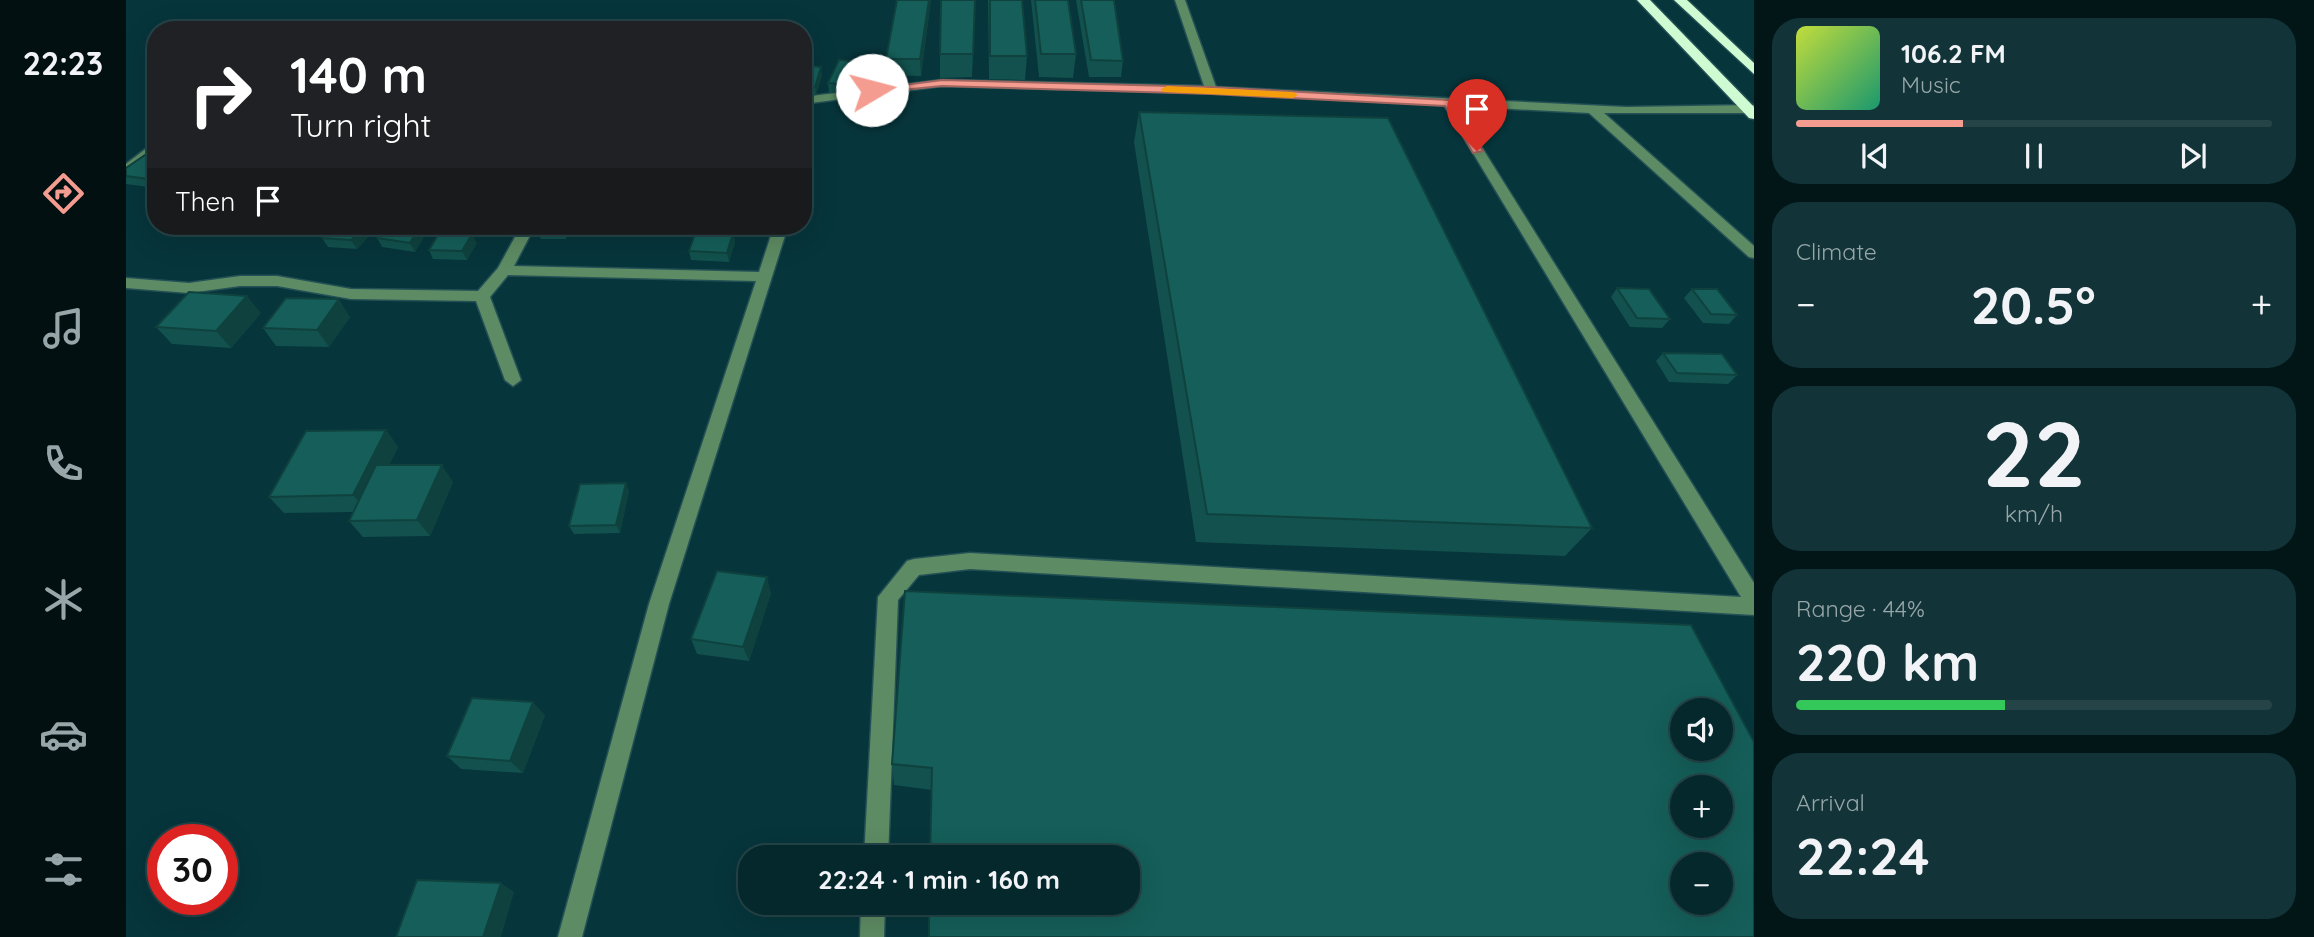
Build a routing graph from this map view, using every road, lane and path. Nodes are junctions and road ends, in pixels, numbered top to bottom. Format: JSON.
{"nodes":[{"id":1,"x":1180,"y":0,"type":"edge"},
{"id":2,"x":1643,"y":0,"type":"edge"},
{"id":3,"x":1680,"y":0,"type":"edge"},
{"id":4,"x":1754,"y":70,"type":"edge"},
{"id":5,"x":1211,"y":90,"type":"junction"},
{"id":6,"x":812,"y":100,"type":"edge"},
{"id":7,"x":1448,"y":103,"type":"junction"},
{"id":8,"x":1593,"y":110,"type":"junction"},
{"id":9,"x":1752,"y":111,"type":"edge"},
{"id":10,"x":147,"y":152,"type":"edge"},
{"id":11,"x":126,"y":170,"type":"edge"},
{"id":12,"x":522,"y":235,"type":"edge"},
{"id":13,"x":778,"y":235,"type":"edge"},
{"id":14,"x":1754,"y":254,"type":"edge"},
{"id":15,"x":504,"y":270,"type":"junction"},
{"id":16,"x":765,"y":277,"type":"junction"},
{"id":17,"x":126,"y":283,"type":"edge"},
{"id":18,"x":481,"y":296,"type":"junction"},
{"id":19,"x":513,"y":380,"type":"dead end"},
{"id":20,"x":1754,"y":600,"type":"edge"},
{"id":21,"x":1754,"y":606,"type":"edge"},
{"id":22,"x":877,"y":845,"type":"edge"},
{"id":23,"x":873,"y":915,"type":"edge"},
{"id":24,"x":569,"y":937,"type":"edge"},
{"id":25,"x":872,"y":937,"type":"edge"}],
"edges":[{"from":1,"to":5,"type":"street"},
{"from":2,"to":9,"type":"highway"},
{"from":3,"to":4,"type":"highway"},
{"from":5,"to":6,"type":"street"},
{"from":5,"to":7,"type":"street"},
{"from":7,"to":8,"type":"street"},
{"from":7,"to":20,"type":"street"},
{"from":8,"to":9,"type":"street"},
{"from":8,"to":14,"type":"street"},
{"from":10,"to":11,"type":"street"},
{"from":12,"to":15,"type":"street"},
{"from":13,"to":16,"type":"street"},
{"from":15,"to":16,"type":"street"},
{"from":15,"to":18,"type":"street"},
{"from":16,"to":24,"type":"street"},
{"from":17,"to":18,"type":"street"},
{"from":18,"to":19,"type":"street"},
{"from":21,"to":22,"type":"street"},
{"from":23,"to":25,"type":"street"}]}
